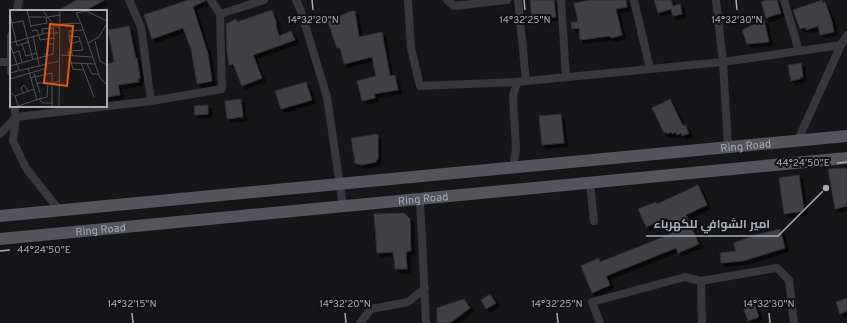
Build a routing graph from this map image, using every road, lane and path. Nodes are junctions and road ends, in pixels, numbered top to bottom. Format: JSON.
{"nodes":[{"id":1,"x":19,"y":0,"type":"edge"},
{"id":2,"x":129,"y":0,"type":"edge"},
{"id":3,"x":211,"y":0,"type":"edge"},
{"id":4,"x":264,"y":0,"type":"edge"},
{"id":5,"x":296,"y":0,"type":"edge"},
{"id":6,"x":408,"y":0,"type":"edge"},
{"id":7,"x":447,"y":0,"type":"edge"},
{"id":8,"x":507,"y":0,"type":"edge"},
{"id":9,"x":518,"y":0,"type":"edge"},
{"id":10,"x":562,"y":0,"type":"edge"},
{"id":11,"x":634,"y":0,"type":"edge"},
{"id":12,"x":716,"y":0,"type":"edge"},
{"id":13,"x":784,"y":0,"type":"edge"},
{"id":14,"x":17,"y":10,"type":"edge"},
{"id":15,"x":220,"y":14,"type":"junction"},
{"id":16,"x":847,"y":35,"type":"edge"},
{"id":17,"x":841,"y":45,"type":"junction"},
{"id":18,"x":799,"y":51,"type":"junction"},
{"id":19,"x":723,"y":62,"type":"junction"},
{"id":20,"x":650,"y":69,"type":"junction"},
{"id":21,"x":566,"y":77,"type":"junction"},
{"id":22,"x":522,"y":81,"type":"junction"},
{"id":23,"x":151,"y":101,"type":"junction"},
{"id":24,"x":107,"y":106,"type":"edge"},
{"id":25,"x":14,"y":107,"type":"edge"},
{"id":26,"x":100,"y":107,"type":"edge"},
{"id":27,"x":16,"y":117,"type":"junction"},
{"id":28,"x":0,"y":134,"type":"edge"},
{"id":29,"x":847,"y":136,"type":"edge"},
{"id":30,"x":798,"y":140,"type":"junction"},
{"id":31,"x":728,"y":147,"type":"junction"},
{"id":32,"x":847,"y":158,"type":"edge"},
{"id":33,"x":581,"y":161,"type":"junction"},
{"id":34,"x":513,"y":167,"type":"junction"},
{"id":35,"x":340,"y":183,"type":"junction"},
{"id":36,"x":586,"y":183,"type":"junction"},
{"id":37,"x":420,"y":199,"type":"junction"},
{"id":38,"x":343,"y":206,"type":"junction"},
{"id":39,"x":59,"y":210,"type":"junction"},
{"id":40,"x":0,"y":216,"type":"edge"},
{"id":41,"x":594,"y":221,"type":"dead end"},
{"id":42,"x":0,"y":239,"type":"edge"},
{"id":43,"x":701,"y":281,"type":"junction"},
{"id":44,"x":425,"y":288,"type":"junction"},
{"id":45,"x":360,"y":323,"type":"edge"},
{"id":46,"x":426,"y":323,"type":"edge"},
{"id":47,"x":600,"y":323,"type":"edge"},
{"id":48,"x":702,"y":323,"type":"edge"},
{"id":49,"x":794,"y":323,"type":"edge"}],
"edges":[{"from":1,"to":14,"type":"street"},
{"from":2,"to":23,"type":"street"},
{"from":3,"to":15,"type":"street"},
{"from":4,"to":15,"type":"street"},
{"from":5,"to":35,"type":"street"},
{"from":6,"to":22,"type":"street"},
{"from":7,"to":8,"type":"street"},
{"from":9,"to":22,"type":"street"},
{"from":10,"to":21,"type":"street"},
{"from":11,"to":20,"type":"street"},
{"from":12,"to":19,"type":"street"},
{"from":13,"to":18,"type":"street"},
{"from":15,"to":23,"type":"street"},
{"from":16,"to":17,"type":"street"},
{"from":17,"to":18,"type":"street"},
{"from":17,"to":30,"type":"street"},
{"from":18,"to":19,"type":"street"},
{"from":19,"to":20,"type":"street"},
{"from":19,"to":31,"type":"street"},
{"from":20,"to":21,"type":"street"},
{"from":21,"to":22,"type":"street"},
{"from":22,"to":34,"type":"street"},
{"from":23,"to":24,"type":"street"},
{"from":25,"to":27,"type":"street"},
{"from":26,"to":27,"type":"street"},
{"from":27,"to":28,"type":"street"},
{"from":27,"to":39,"type":"street"},
{"from":29,"to":30,"type":"main road","name":"Ring Road"},
{"from":30,"to":31,"type":"main road","name":"Ring Road"},
{"from":31,"to":33,"type":"main road","name":"Ring Road"},
{"from":32,"to":36,"type":"main road","name":"Ring Road"},
{"from":33,"to":34,"type":"main road","name":"Ring Road"},
{"from":33,"to":36,"type":"main road"},
{"from":34,"to":35,"type":"main road","name":"Ring Road"},
{"from":35,"to":38,"type":"street"},
{"from":35,"to":39,"type":"main road","name":"Ring Road"},
{"from":36,"to":37,"type":"main road","name":"Ring Road"},
{"from":36,"to":41,"type":"street"},
{"from":37,"to":38,"type":"main road","name":"Ring Road"},
{"from":37,"to":44,"type":"street"},
{"from":38,"to":42,"type":"main road","name":"Ring Road"},
{"from":39,"to":40,"type":"main road","name":"Ring Road"},
{"from":43,"to":47,"type":"street"},
{"from":43,"to":48,"type":"street"},
{"from":43,"to":49,"type":"street"},
{"from":44,"to":45,"type":"street"},
{"from":44,"to":46,"type":"street"}]}
